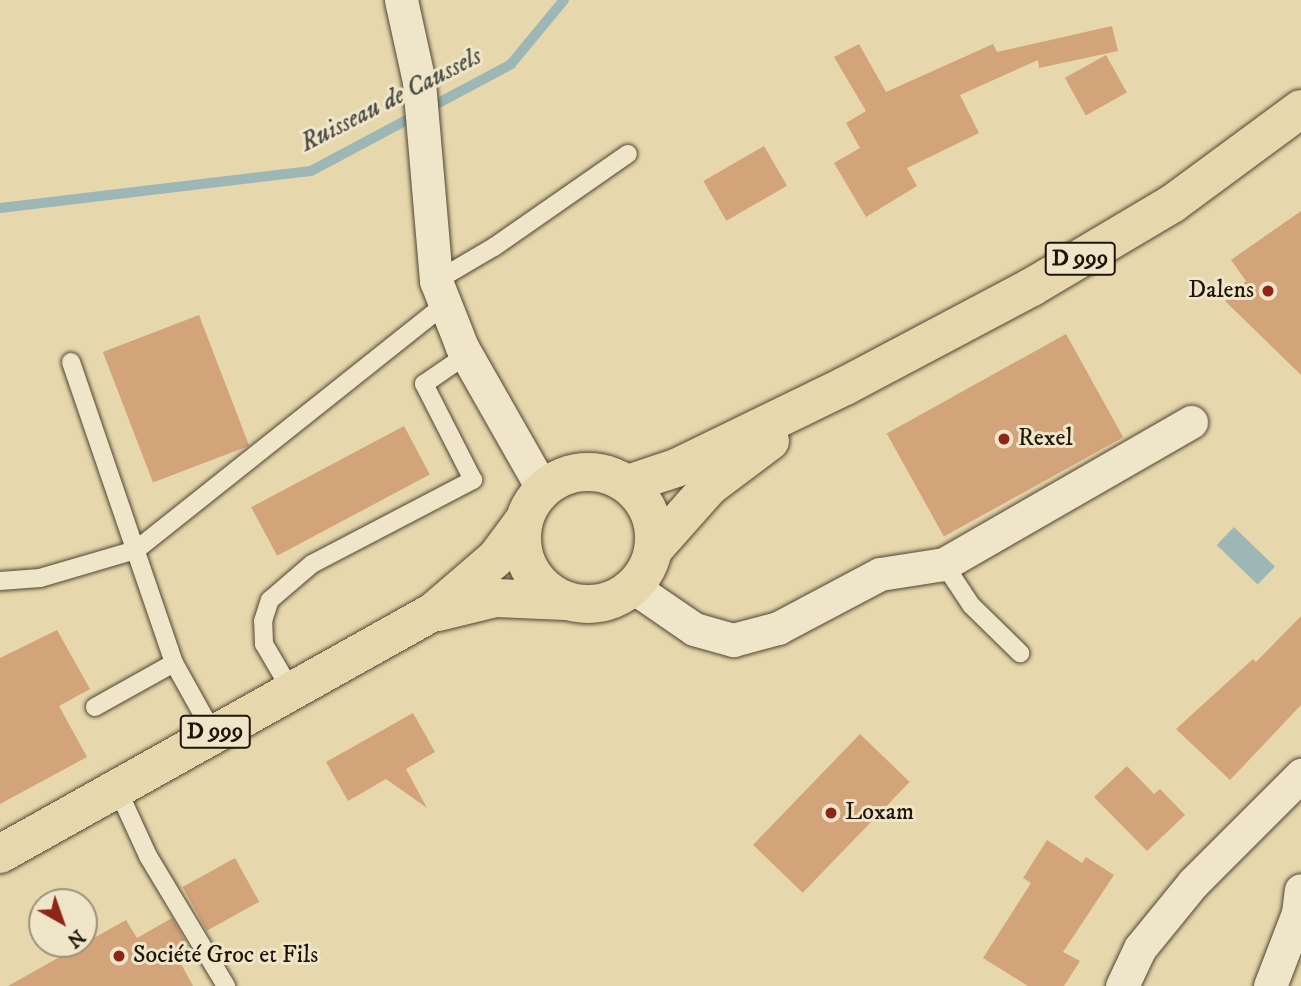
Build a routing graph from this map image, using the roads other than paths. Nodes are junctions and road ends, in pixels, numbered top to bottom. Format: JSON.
{"nodes":[{"id":1,"x":401,"y":0,"type":"edge"},
{"id":2,"x":1301,"y":109,"type":"edge"},
{"id":3,"x":628,"y":154,"type":"dead end"},
{"id":4,"x":440,"y":293,"type":"junction"},
{"id":5,"x":466,"y":355,"type":"junction"},
{"id":6,"x":71,"y":362,"type":"dead end"},
{"id":7,"x":845,"y":386,"type":"junction"},
{"id":8,"x":1191,"y":422,"type":"dead end"},
{"id":9,"x":628,"y":484,"type":"junction"},
{"id":10,"x":542,"y":488,"type":"junction"},
{"id":11,"x":522,"y":523,"type":"junction"},
{"id":12,"x":654,"y":549,"type":"junction"},
{"id":13,"x":136,"y":550,"type":"junction"},
{"id":14,"x":944,"y":564,"type":"junction"},
{"id":15,"x":0,"y":581,"type":"edge"},
{"id":16,"x":633,"y":587,"type":"junction"},
{"id":17,"x":565,"y":601,"type":"junction"},
{"id":18,"x":432,"y":613,"type":"junction"},
{"id":19,"x":1020,"y":653,"type":"dead end"},
{"id":20,"x":174,"y":663,"type":"junction"},
{"id":21,"x":291,"y":690,"type":"junction"},
{"id":22,"x":95,"y":707,"type":"dead end"},
{"id":23,"x":213,"y":733,"type":"junction"},
{"id":24,"x":1301,"y":775,"type":"edge"},
{"id":25,"x":116,"y":786,"type":"junction"},
{"id":26,"x":0,"y":854,"type":"edge"},
{"id":27,"x":1301,"y":890,"type":"edge"},
{"id":28,"x":226,"y":986,"type":"edge"},
{"id":29,"x":1122,"y":986,"type":"edge"},
{"id":30,"x":1270,"y":986,"type":"edge"}],
"edges":[{"from":1,"to":4,"type":"street"},
{"from":2,"to":7,"type":"main road","number":"D 999"},
{"from":3,"to":4,"type":"lane"},
{"from":4,"to":5,"type":"street"},
{"from":4,"to":13,"type":"lane"},
{"from":5,"to":10,"type":"street"},
{"from":5,"to":21,"type":"lane"},
{"from":6,"to":13,"type":"lane"},
{"from":7,"to":9,"type":"main road","number":"D 999"},
{"from":7,"to":12,"type":"main road","number":"D 999"},
{"from":8,"to":14,"type":"street"},
{"from":9,"to":10,"type":"main road"},
{"from":9,"to":12,"type":"main road"},
{"from":10,"to":11,"type":"main road"},
{"from":11,"to":17,"type":"main road"},
{"from":11,"to":18,"type":"main road","number":"D 999"},
{"from":12,"to":16,"type":"main road"},
{"from":13,"to":15,"type":"lane"},
{"from":13,"to":20,"type":"lane"},
{"from":14,"to":16,"type":"street"},
{"from":14,"to":19,"type":"lane"},
{"from":16,"to":17,"type":"main road"},
{"from":17,"to":18,"type":"main road","number":"D 999"},
{"from":18,"to":21,"type":"main road","number":"D 999"},
{"from":20,"to":22,"type":"lane"},
{"from":20,"to":23,"type":"lane"},
{"from":21,"to":23,"type":"main road","number":"D 999"},
{"from":23,"to":25,"type":"main road","number":"D 999"},
{"from":24,"to":29,"type":"street"},
{"from":25,"to":26,"type":"main road","number":"D 999"},
{"from":25,"to":28,"type":"lane"},
{"from":27,"to":30,"type":"street"}]}
